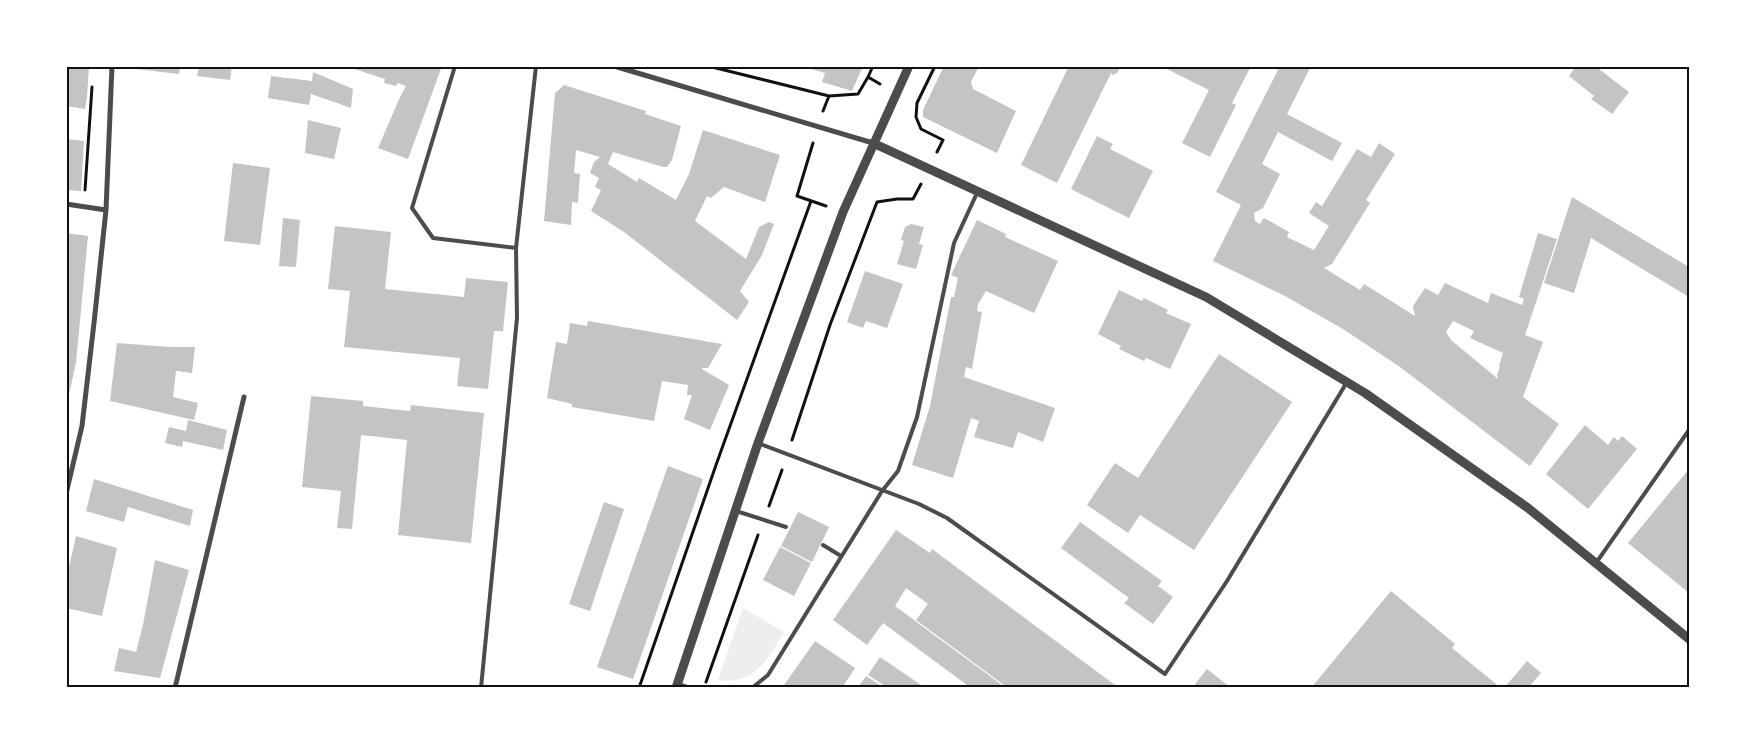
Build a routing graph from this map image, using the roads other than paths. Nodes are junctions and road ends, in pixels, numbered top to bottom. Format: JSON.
{"nodes":[{"id":1,"x":112,"y":66,"type":"edge"},
{"id":2,"x":455,"y":66,"type":"edge"},
{"id":3,"x":536,"y":66,"type":"edge"},
{"id":4,"x":614,"y":66,"type":"edge"},
{"id":5,"x":909,"y":66,"type":"edge"},
{"id":6,"x":873,"y":143,"type":"junction"},
{"id":7,"x":978,"y":191,"type":"junction"},
{"id":8,"x":66,"y":204,"type":"edge"},
{"id":9,"x":106,"y":210,"type":"junction"},
{"id":10,"x":516,"y":248,"type":"junction"},
{"id":11,"x":1347,"y":381,"type":"junction"},
{"id":12,"x":244,"y":396,"type":"dead end"},
{"id":13,"x":1689,"y":430,"type":"edge"},
{"id":14,"x":758,"y":444,"type":"junction"},
{"id":15,"x":882,"y":491,"type":"junction"},
{"id":16,"x":66,"y":494,"type":"edge"},
{"id":17,"x":736,"y":511,"type":"junction"},
{"id":18,"x":786,"y":527,"type":"dead end"},
{"id":19,"x":823,"y":545,"type":"dead end"},
{"id":20,"x":840,"y":556,"type":"junction"},
{"id":21,"x":1596,"y":563,"type":"junction"},
{"id":22,"x":1689,"y":639,"type":"edge"},
{"id":23,"x":677,"y":686,"type":"edge"},
{"id":24,"x":175,"y":688,"type":"edge"},
{"id":25,"x":481,"y":688,"type":"edge"},
{"id":26,"x":690,"y":688,"type":"edge"},
{"id":27,"x":752,"y":688,"type":"edge"}],
"edges":[{"from":1,"to":9,"type":"street"},
{"from":2,"to":10,"type":"lane"},
{"from":3,"to":10,"type":"lane"},
{"from":4,"to":6,"type":"street"},
{"from":5,"to":6,"type":"street"},
{"from":6,"to":7,"type":"street"},
{"from":6,"to":14,"type":"street"},
{"from":7,"to":11,"type":"street"},
{"from":7,"to":15,"type":"lane"},
{"from":8,"to":9,"type":"street"},
{"from":9,"to":16,"type":"street"},
{"from":10,"to":25,"type":"lane"},
{"from":11,"to":15,"type":"lane"},
{"from":11,"to":21,"type":"street"},
{"from":12,"to":24,"type":"street"},
{"from":13,"to":21,"type":"lane"},
{"from":14,"to":15,"type":"lane"},
{"from":14,"to":17,"type":"street"},
{"from":15,"to":20,"type":"lane"},
{"from":17,"to":18,"type":"lane"},
{"from":17,"to":23,"type":"street"},
{"from":19,"to":20,"type":"lane"},
{"from":20,"to":27,"type":"lane"},
{"from":21,"to":22,"type":"street"},
{"from":23,"to":26,"type":"lane"}]}
